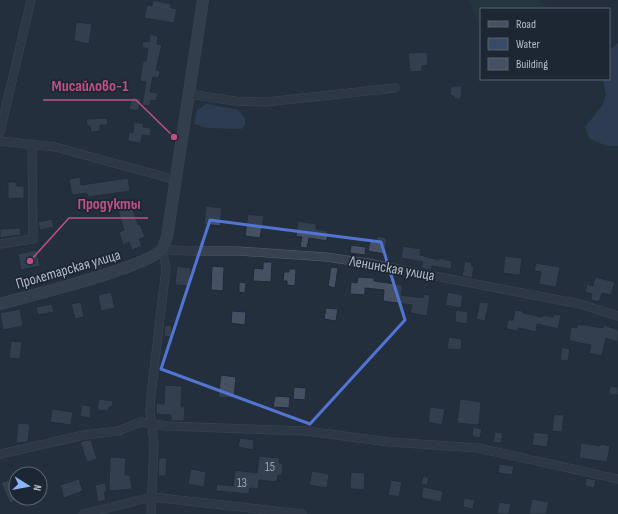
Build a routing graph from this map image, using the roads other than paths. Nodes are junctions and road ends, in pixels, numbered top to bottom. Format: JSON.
{"nodes":[{"id":1,"x":31,"y":0,"type":"edge"},
{"id":2,"x":203,"y":0,"type":"edge"},
{"id":3,"x":395,"y":88,"type":"dead end"},
{"id":4,"x":189,"y":94,"type":"junction"},
{"id":5,"x":0,"y":132,"type":"edge"},
{"id":6,"x":0,"y":141,"type":"edge"},
{"id":7,"x":32,"y":144,"type":"junction"},
{"id":8,"x":176,"y":180,"type":"junction"},
{"id":9,"x":0,"y":244,"type":"edge"},
{"id":10,"x":162,"y":249,"type":"junction"},
{"id":11,"x":0,"y":304,"type":"edge"},
{"id":12,"x":618,"y":316,"type":"edge"},
{"id":13,"x":152,"y":424,"type":"junction"},
{"id":14,"x":0,"y":454,"type":"edge"},
{"id":15,"x":618,"y":479,"type":"edge"},
{"id":16,"x":152,"y":497,"type":"junction"},
{"id":17,"x":83,"y":514,"type":"edge"},
{"id":18,"x":151,"y":514,"type":"edge"},
{"id":19,"x":302,"y":514,"type":"edge"}],
"edges":[{"from":1,"to":5,"type":"street"},
{"from":2,"to":4,"type":"main road"},
{"from":3,"to":4,"type":"street"},
{"from":4,"to":8,"type":"main road"},
{"from":6,"to":7,"type":"street"},
{"from":7,"to":8,"type":"street"},
{"from":7,"to":9,"type":"street"},
{"from":8,"to":10,"type":"main road"},
{"from":10,"to":11,"type":"main road","name":"Пролетарская улица"},
{"from":10,"to":12,"type":"street","name":"Ленинская улица"},
{"from":10,"to":13,"type":"street"},
{"from":13,"to":14,"type":"street"},
{"from":13,"to":15,"type":"street"},
{"from":13,"to":16,"type":"street"},
{"from":16,"to":17,"type":"street"},
{"from":16,"to":18,"type":"street"},
{"from":16,"to":19,"type":"street"}]}
